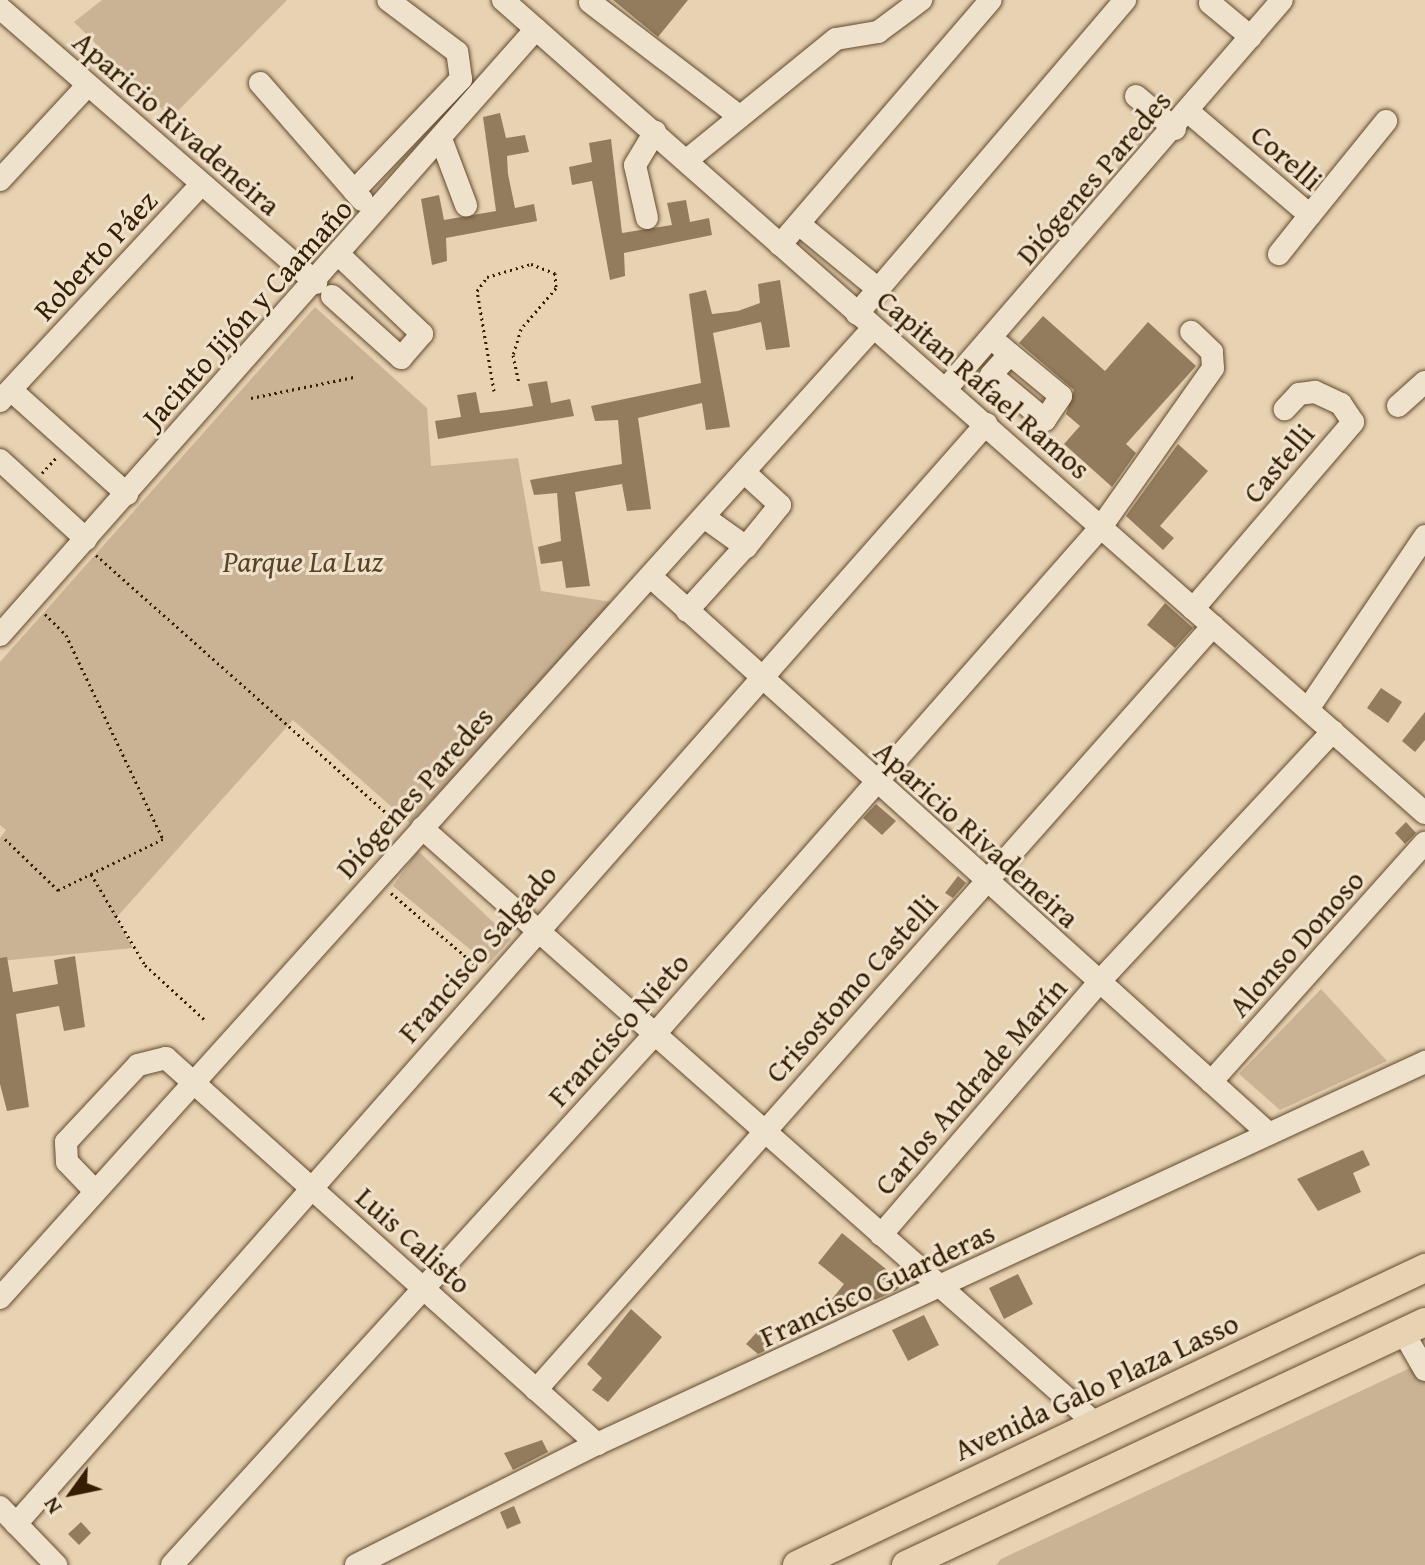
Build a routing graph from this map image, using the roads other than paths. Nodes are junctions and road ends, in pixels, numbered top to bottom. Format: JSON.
{"nodes":[{"id":1,"x":14,"y":0,"type":"edge"},
{"id":2,"x":388,"y":0,"type":"edge"},
{"id":3,"x":503,"y":0,"type":"edge"},
{"id":4,"x":921,"y":0,"type":"edge"},
{"id":5,"x":991,"y":0,"type":"edge"},
{"id":6,"x":1125,"y":0,"type":"edge"},
{"id":7,"x":1282,"y":0,"type":"edge"},
{"id":8,"x":590,"y":2,"type":"edge"},
{"id":9,"x":1210,"y":3,"type":"dead end"},
{"id":10,"x":0,"y":9,"type":"edge"},
{"id":11,"x":536,"y":29,"type":"junction"},
{"id":12,"x":1251,"y":37,"type":"junction"},
{"id":13,"x":260,"y":83,"type":"dead end"},
{"id":14,"x":87,"y":86,"type":"junction"},
{"id":15,"x":1136,"y":96,"type":"dead end"},
{"id":16,"x":739,"y":116,"type":"junction"},
{"id":17,"x":1183,"y":121,"type":"junction"},
{"id":18,"x":1386,"y":121,"type":"dead end"},
{"id":19,"x":655,"y":132,"type":"junction"},
{"id":20,"x":441,"y":139,"type":"junction"},
{"id":21,"x":687,"y":160,"type":"junction"},
{"id":22,"x":0,"y":180,"type":"edge"},
{"id":23,"x":200,"y":186,"type":"junction"},
{"id":24,"x":354,"y":191,"type":"junction"},
{"id":25,"x":466,"y":205,"type":"dead end"},
{"id":26,"x":376,"y":214,"type":"junction"},
{"id":27,"x":1310,"y":215,"type":"junction"},
{"id":28,"x":647,"y":218,"type":"dead end"},
{"id":29,"x":799,"y":224,"type":"junction"},
{"id":30,"x":780,"y":245,"type":"junction"},
{"id":31,"x":1279,"y":254,"type":"dead end"},
{"id":32,"x":340,"y":256,"type":"junction"},
{"id":33,"x":324,"y":289,"type":"junction"},
{"id":34,"x":878,"y":289,"type":"junction"},
{"id":35,"x":865,"y":321,"type":"junction"},
{"id":36,"x":1191,"y":332,"type":"dead end"},
{"id":37,"x":991,"y":338,"type":"junction"},
{"id":38,"x":1010,"y":354,"type":"dead end"},
{"id":39,"x":1425,"y":382,"type":"edge"},
{"id":40,"x":945,"y":390,"type":"junction"},
{"id":41,"x":6,"y":396,"type":"edge"},
{"id":42,"x":1398,"y":406,"type":"dead end"},
{"id":43,"x":1285,"y":409,"type":"dead end"},
{"id":44,"x":986,"y":424,"type":"junction"},
{"id":45,"x":0,"y":460,"type":"edge"},
{"id":46,"x":744,"y":472,"type":"junction"},
{"id":47,"x":127,"y":494,"type":"junction"},
{"id":48,"x":704,"y":517,"type":"junction"},
{"id":49,"x":1101,"y":527,"type":"junction"},
{"id":50,"x":1425,"y":536,"type":"edge"},
{"id":51,"x":88,"y":544,"type":"junction"},
{"id":52,"x":743,"y":549,"type":"junction"},
{"id":53,"x":650,"y":576,"type":"junction"},
{"id":54,"x":1193,"y":609,"type":"junction"},
{"id":55,"x":687,"y":611,"type":"junction"},
{"id":56,"x":1213,"y":626,"type":"junction"},
{"id":57,"x":0,"y":635,"type":"edge"},
{"id":58,"x":760,"y":681,"type":"junction"},
{"id":59,"x":1308,"y":709,"type":"junction"},
{"id":60,"x":1333,"y":731,"type":"junction"},
{"id":61,"x":873,"y":782,"type":"junction"},
{"id":62,"x":1425,"y":813,"type":"edge"},
{"id":63,"x":414,"y":830,"type":"junction"},
{"id":64,"x":1425,"y":843,"type":"edge"},
{"id":65,"x":986,"y":882,"type":"junction"},
{"id":66,"x":537,"y":929,"type":"junction"},
{"id":67,"x":1099,"y":982,"type":"junction"},
{"id":68,"x":654,"y":1035,"type":"junction"},
{"id":69,"x":1425,"y":1062,"type":"edge"},
{"id":70,"x":187,"y":1074,"type":"junction"},
{"id":71,"x":1211,"y":1082,"type":"junction"},
{"id":72,"x":763,"y":1131,"type":"junction"},
{"id":73,"x":1268,"y":1133,"type":"junction"},
{"id":74,"x":90,"y":1185,"type":"junction"},
{"id":75,"x":310,"y":1188,"type":"junction"},
{"id":76,"x":881,"y":1235,"type":"junction"},
{"id":77,"x":1425,"y":1268,"type":"edge"},
{"id":78,"x":423,"y":1287,"type":"junction"},
{"id":79,"x":1425,"y":1287,"type":"edge"},
{"id":80,"x":943,"y":1288,"type":"junction"},
{"id":81,"x":0,"y":1298,"type":"edge"},
{"id":82,"x":1420,"y":1334,"type":"edge"},
{"id":83,"x":1425,"y":1370,"type":"edge"},
{"id":84,"x":536,"y":1390,"type":"junction"},
{"id":85,"x":1096,"y":1424,"type":"junction"},
{"id":86,"x":597,"y":1444,"type":"junction"},
{"id":87,"x":8,"y":1515,"type":"edge"},
{"id":88,"x":56,"y":1565,"type":"edge"},
{"id":89,"x":172,"y":1565,"type":"edge"},
{"id":90,"x":356,"y":1565,"type":"edge"},
{"id":91,"x":797,"y":1565,"type":"edge"},
{"id":92,"x":835,"y":1565,"type":"edge"},
{"id":93,"x":906,"y":1565,"type":"edge"},
{"id":94,"x":945,"y":1565,"type":"edge"}],
"edges":[{"from":1,"to":10,"type":"street"},
{"from":2,"to":24,"type":"street"},
{"from":3,"to":11,"type":"street","name":"Capitan Rafael Ramos"},
{"from":4,"to":16,"type":"street"},
{"from":5,"to":29,"type":"street"},
{"from":6,"to":34,"type":"street","name":"Diógenes Paredes"},
{"from":7,"to":12,"type":"street","name":"Diógenes Paredes"},
{"from":8,"to":16,"type":"street"},
{"from":9,"to":12,"type":"street"},
{"from":10,"to":14,"type":"street","name":"Aparicio Rivadeneira"},
{"from":11,"to":19,"type":"street","name":"Capitan Rafael Ramos"},
{"from":11,"to":20,"type":"street","name":"Jacinto Jijón y Caamaño"},
{"from":12,"to":17,"type":"street","name":"Diógenes Paredes"},
{"from":13,"to":24,"type":"street"},
{"from":14,"to":22,"type":"street"},
{"from":14,"to":23,"type":"street","name":"Aparicio Rivadeneira"},
{"from":15,"to":17,"type":"street","name":"Corelli"},
{"from":16,"to":21,"type":"street"},
{"from":17,"to":27,"type":"street","name":"Corelli"},
{"from":17,"to":37,"type":"street","name":"Diógenes Paredes"},
{"from":18,"to":27,"type":"street"},
{"from":19,"to":21,"type":"street","name":"Capitan Rafael Ramos"},
{"from":19,"to":28,"type":"street"},
{"from":20,"to":25,"type":"street"},
{"from":20,"to":26,"type":"street","name":"Jacinto Jijón y Caamaño"},
{"from":21,"to":30,"type":"street","name":"Capitan Rafael Ramos"},
{"from":23,"to":33,"type":"street","name":"Aparicio Rivadeneira"},
{"from":23,"to":41,"type":"street","name":"Roberto Páez"},
{"from":24,"to":26,"type":"street"},
{"from":26,"to":32,"type":"street","name":"Jacinto Jijón y Caamaño"},
{"from":27,"to":31,"type":"street","name":"Corelli"},
{"from":29,"to":30,"type":"street"},
{"from":29,"to":34,"type":"street"},
{"from":30,"to":35,"type":"street","name":"Capitan Rafael Ramos"},
{"from":32,"to":33,"type":"street","name":"Jacinto Jijón y Caamaño"},
{"from":32,"to":33,"type":"street","name":"Aparicio Rivadeneira"},
{"from":33,"to":47,"type":"street","name":"Jacinto Jijón y Caamaño"},
{"from":34,"to":35,"type":"street","name":"Diógenes Paredes"},
{"from":35,"to":40,"type":"street","name":"Capitan Rafael Ramos"},
{"from":35,"to":46,"type":"street","name":"Diógenes Paredes"},
{"from":36,"to":49,"type":"street","name":"Francisco Nieto"},
{"from":37,"to":38,"type":"street"},
{"from":37,"to":40,"type":"street","name":"Diógenes Paredes"},
{"from":39,"to":42,"type":"street"},
{"from":40,"to":44,"type":"street","name":"Capitan Rafael Ramos"},
{"from":41,"to":47,"type":"street"},
{"from":43,"to":54,"type":"street","name":"Castelli"},
{"from":44,"to":49,"type":"street","name":"Capitan Rafael Ramos"},
{"from":44,"to":58,"type":"street","name":"Francisco Salgado"},
{"from":45,"to":51,"type":"street"},
{"from":46,"to":48,"type":"street","name":"Diógenes Paredes"},
{"from":46,"to":52,"type":"street"},
{"from":47,"to":51,"type":"street","name":"Jacinto Jijón y Caamaño"},
{"from":48,"to":52,"type":"street"},
{"from":48,"to":53,"type":"street","name":"Diógenes Paredes"},
{"from":49,"to":54,"type":"street","name":"Capitan Rafael Ramos"},
{"from":49,"to":61,"type":"street","name":"Francisco Nieto"},
{"from":50,"to":59,"type":"street"},
{"from":51,"to":57,"type":"street","name":"Jacinto Jijón y Caamaño"},
{"from":52,"to":55,"type":"street"},
{"from":53,"to":55,"type":"street","name":"Aparicio Rivadeneira"},
{"from":53,"to":63,"type":"street","name":"Diógenes Paredes"},
{"from":54,"to":56,"type":"street","name":"Capitan Rafael Ramos"},
{"from":55,"to":58,"type":"street","name":"Aparicio Rivadeneira"},
{"from":56,"to":59,"type":"street","name":"Capitan Rafael Ramos"},
{"from":56,"to":65,"type":"street","name":"Crisostomo Castelli"},
{"from":58,"to":61,"type":"street","name":"Aparicio Rivadeneira"},
{"from":58,"to":66,"type":"street","name":"Francisco Salgado"},
{"from":59,"to":60,"type":"street","name":"Capitan Rafael Ramos"},
{"from":60,"to":62,"type":"street","name":"Capitan Rafael Ramos"},
{"from":60,"to":67,"type":"street","name":"Carlos Andrade Marín"},
{"from":61,"to":65,"type":"street","name":"Aparicio Rivadeneira"},
{"from":61,"to":68,"type":"street","name":"Francisco Nieto"},
{"from":63,"to":66,"type":"street"},
{"from":63,"to":70,"type":"street","name":"Diógenes Paredes"},
{"from":64,"to":71,"type":"street","name":"Alonso Donoso"},
{"from":65,"to":67,"type":"street","name":"Aparicio Rivadeneira"},
{"from":65,"to":72,"type":"street","name":"Crisostomo Castelli"},
{"from":66,"to":68,"type":"street"},
{"from":66,"to":75,"type":"street","name":"Francisco Salgado"},
{"from":67,"to":71,"type":"street","name":"Aparicio Rivadeneira"},
{"from":67,"to":76,"type":"street","name":"Carlos Andrade Marín"},
{"from":68,"to":72,"type":"street"},
{"from":68,"to":78,"type":"street","name":"Francisco Nieto"},
{"from":69,"to":73,"type":"street","name":"Francisco Guarderas"},
{"from":70,"to":74,"type":"street","name":"Diógenes Paredes"},
{"from":70,"to":74,"type":"street"},
{"from":70,"to":75,"type":"street","name":"Luis Calisto"},
{"from":71,"to":73,"type":"street","name":"Aparicio Rivadeneira"},
{"from":72,"to":76,"type":"street"},
{"from":72,"to":84,"type":"street","name":"Crisostomo Castelli"},
{"from":73,"to":80,"type":"street","name":"Francisco Guarderas"},
{"from":74,"to":81,"type":"street","name":"Diógenes Paredes"},
{"from":75,"to":78,"type":"street","name":"Luis Calisto"},
{"from":75,"to":87,"type":"street","name":"Francisco Salgado"},
{"from":76,"to":80,"type":"street"},
{"from":77,"to":85,"type":"main road","name":"Avenida Galo Plaza Lasso"},
{"from":78,"to":84,"type":"street","name":"Luis Calisto"},
{"from":78,"to":89,"type":"street","name":"Francisco Nieto"},
{"from":79,"to":92,"type":"main road","name":"Avenida Galo Plaza Lasso"},
{"from":80,"to":85,"type":"street"},
{"from":80,"to":86,"type":"street","name":"Francisco Guarderas"},
{"from":82,"to":83,"type":"street"},
{"from":82,"to":93,"type":"main road"},
{"from":82,"to":94,"type":"main road"},
{"from":84,"to":86,"type":"street","name":"Luis Calisto"},
{"from":85,"to":91,"type":"main road","name":"Avenida Galo Plaza Lasso"},
{"from":86,"to":90,"type":"street","name":"Francisco Guarderas"},
{"from":87,"to":88,"type":"street"}]}
